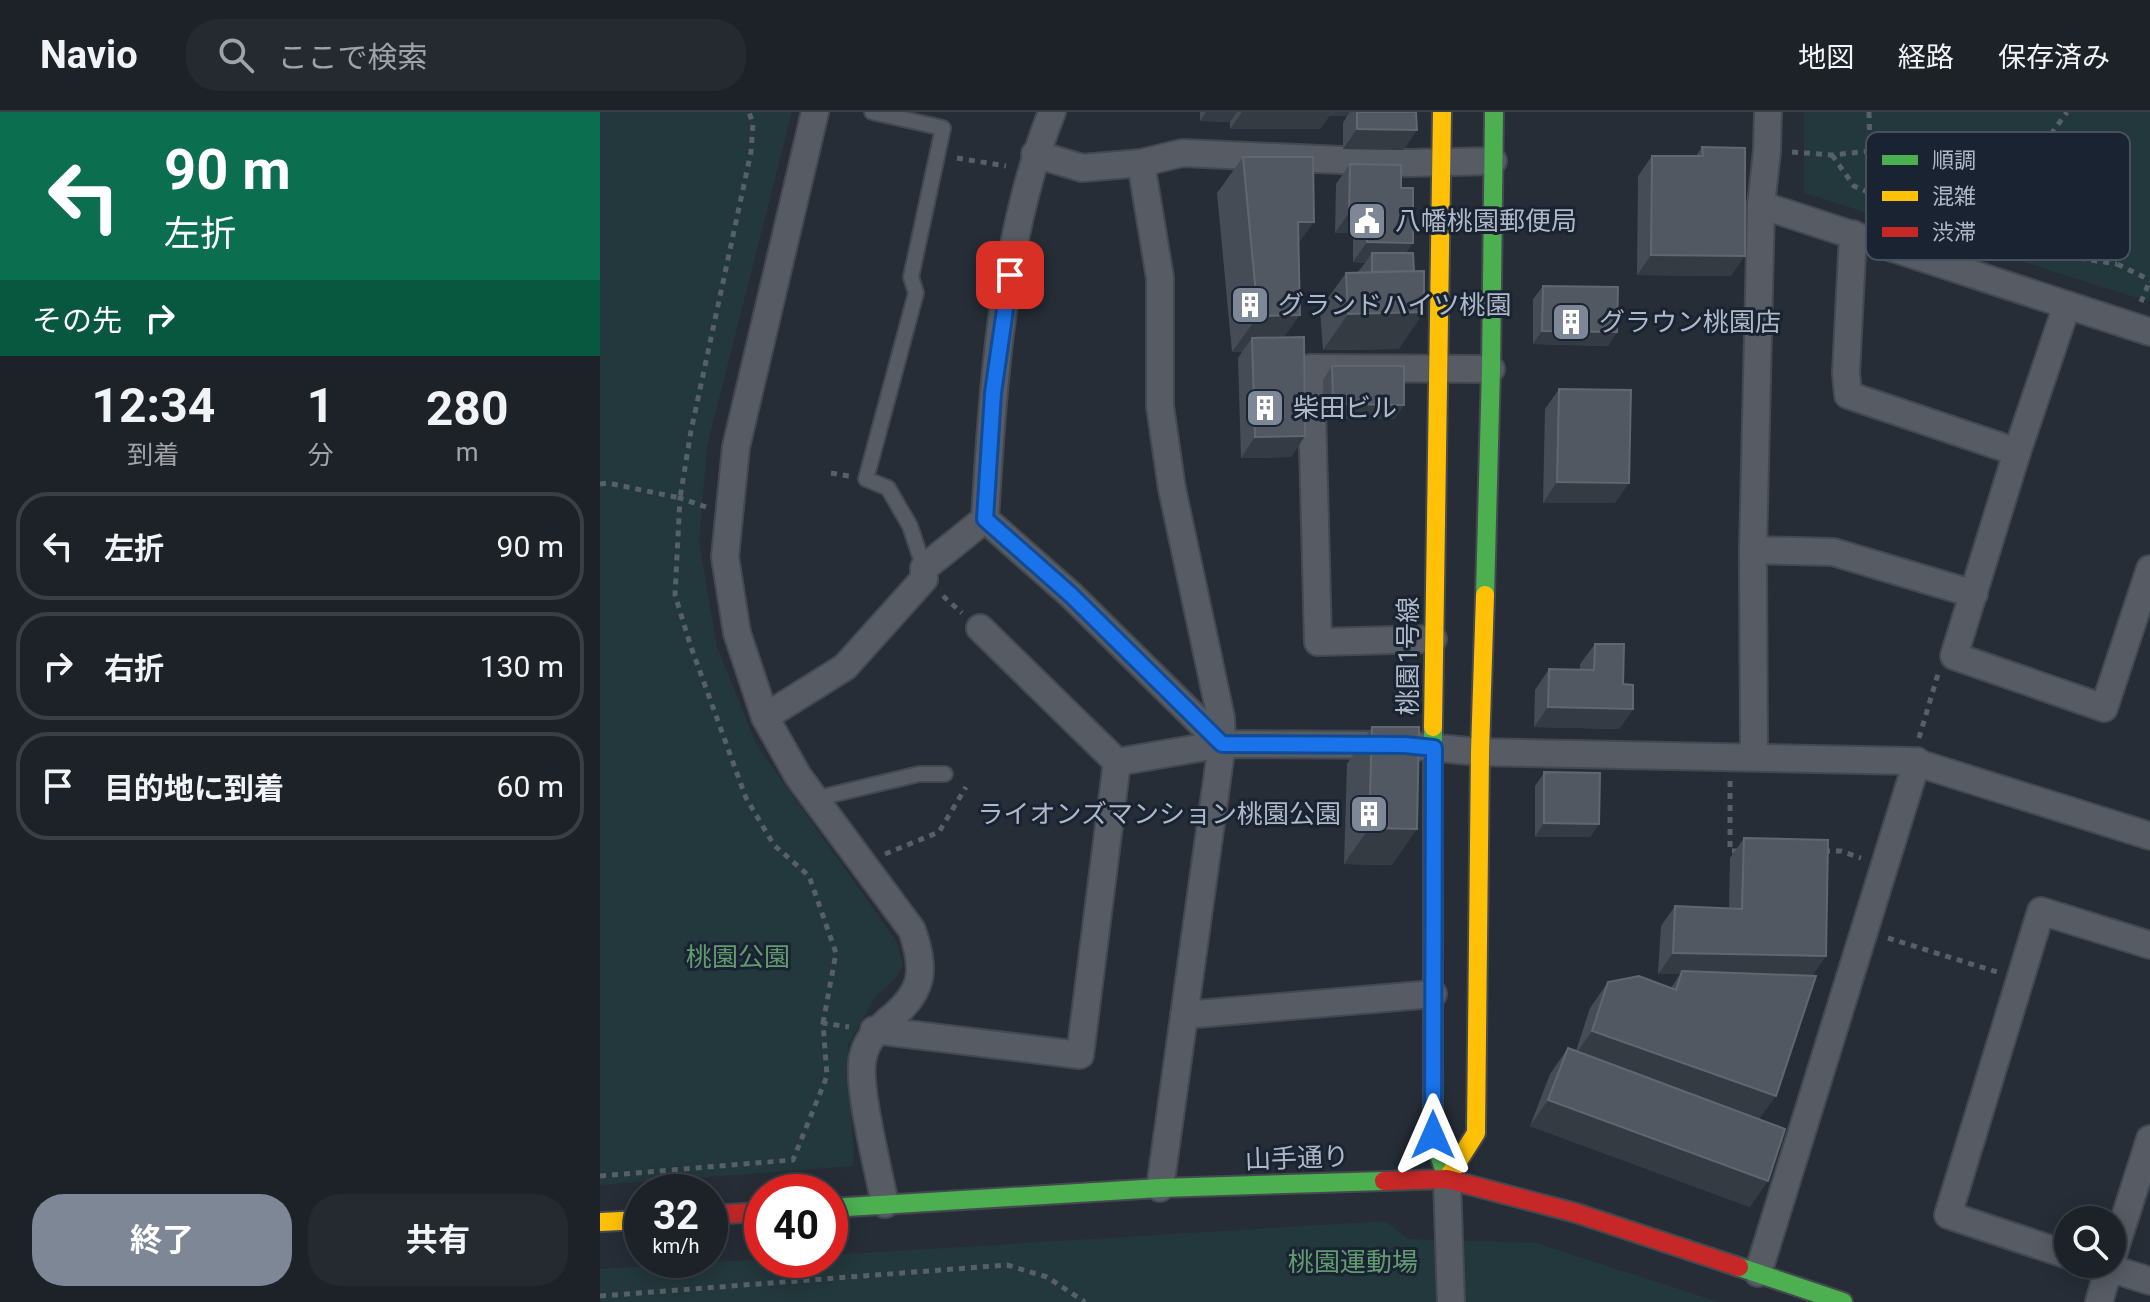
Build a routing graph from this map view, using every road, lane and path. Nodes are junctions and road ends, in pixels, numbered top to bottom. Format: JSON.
{"nodes":[{"id":1,"x":749,"y":112,"type":"edge"},
{"id":2,"x":815,"y":112,"type":"edge"},
{"id":3,"x":872,"y":112,"type":"edge"},
{"id":4,"x":1052,"y":112,"type":"edge"},
{"id":5,"x":1442,"y":112,"type":"edge"},
{"id":6,"x":1494,"y":112,"type":"edge"},
{"id":7,"x":1768,"y":112,"type":"edge"},
{"id":8,"x":1869,"y":112,"type":"edge"},
{"id":9,"x":2067,"y":112,"type":"edge"},
{"id":10,"x":1870,"y":132,"type":"edge"},
{"id":11,"x":2053,"y":132,"type":"edge"},
{"id":12,"x":1767,"y":151,"type":"junction"},
{"id":13,"x":1866,"y":151,"type":"edge"},
{"id":14,"x":938,"y":154,"type":"junction"},
{"id":15,"x":1832,"y":155,"type":"junction"},
{"id":16,"x":1493,"y":161,"type":"junction"},
{"id":17,"x":1033,"y":162,"type":"junction"},
{"id":18,"x":1442,"y":162,"type":"junction"},
{"id":19,"x":1141,"y":163,"type":"junction"},
{"id":20,"x":1866,"y":191,"type":"edge"},
{"id":21,"x":1761,"y":205,"type":"junction"},
{"id":22,"x":1853,"y":234,"type":"junction"},
{"id":23,"x":1866,"y":238,"type":"edge"},
{"id":24,"x":1931,"y":260,"type":"edge"},
{"id":25,"x":2091,"y":260,"type":"edge"},
{"id":26,"x":2113,"y":260,"type":"edge"},
{"id":27,"x":2117,"y":264,"type":"junction"},
{"id":28,"x":2150,"y":280,"type":"edge"},
{"id":29,"x":2067,"y":305,"type":"junction"},
{"id":30,"x":2150,"y":332,"type":"edge"},
{"id":31,"x":1491,"y":369,"type":"junction"},
{"id":32,"x":1438,"y":370,"type":"junction"},
{"id":33,"x":2017,"y":452,"type":"junction"},
{"id":34,"x":600,"y":484,"type":"edge"},
{"id":35,"x":680,"y":498,"type":"junction"},
{"id":36,"x":728,"y":514,"type":"junction"},
{"id":37,"x":985,"y":519,"type":"junction"},
{"id":38,"x":1753,"y":550,"type":"junction"},
{"id":39,"x":2150,"y":569,"type":"edge"},
{"id":40,"x":924,"y":574,"type":"junction"},
{"id":41,"x":1974,"y":594,"type":"junction"},
{"id":42,"x":980,"y":628,"type":"joint"},
{"id":43,"x":1433,"y":639,"type":"junction"},
{"id":44,"x":1954,"y":656,"type":"junction"},
{"id":45,"x":765,"y":717,"type":"junction"},
{"id":46,"x":1222,"y":744,"type":"junction"},
{"id":47,"x":1434,"y":748,"type":"junction"},
{"id":48,"x":1480,"y":752,"type":"junction"},
{"id":49,"x":1742,"y":756,"type":"junction"},
{"id":50,"x":1914,"y":761,"type":"junction"},
{"id":51,"x":1117,"y":762,"type":"junction"},
{"id":52,"x":945,"y":774,"type":"dead end"},
{"id":53,"x":966,"y":787,"type":"dead end"},
{"id":54,"x":814,"y":799,"type":"junction"},
{"id":55,"x":2150,"y":836,"type":"edge"},
{"id":56,"x":1746,"y":851,"type":"edge"},
{"id":57,"x":1809,"y":851,"type":"edge"},
{"id":58,"x":862,"y":864,"type":"junction"},
{"id":59,"x":1884,"y":867,"type":"junction"},
{"id":60,"x":1864,"y":931,"type":"junction"},
{"id":61,"x":2150,"y":945,"type":"edge"},
{"id":62,"x":2020,"y":979,"type":"junction"},
{"id":63,"x":1433,"y":994,"type":"junction"},
{"id":64,"x":1184,"y":1015,"type":"junction"},
{"id":65,"x":823,"y":1023,"type":"junction"},
{"id":66,"x":874,"y":1030,"type":"junction"},
{"id":67,"x":2150,"y":1139,"type":"edge"},
{"id":68,"x":600,"y":1176,"type":"edge"},
{"id":69,"x":1447,"y":1179,"type":"junction"},
{"id":70,"x":1160,"y":1188,"type":"junction"},
{"id":71,"x":885,"y":1204,"type":"junction"},
{"id":72,"x":848,"y":1207,"type":"edge"},
{"id":73,"x":2126,"y":1209,"type":"edge"},
{"id":74,"x":624,"y":1221,"type":"edge"},
{"id":75,"x":600,"y":1222,"type":"edge"},
{"id":76,"x":2054,"y":1250,"type":"edge"},
{"id":77,"x":2126,"y":1272,"type":"edge"},
{"id":78,"x":1758,"y":1273,"type":"junction"},
{"id":79,"x":2104,"y":1278,"type":"edge"},
{"id":80,"x":2150,"y":1281,"type":"edge"},
{"id":81,"x":600,"y":1296,"type":"edge"},
{"id":82,"x":1085,"y":1302,"type":"edge"},
{"id":83,"x":1451,"y":1302,"type":"edge"},
{"id":84,"x":1843,"y":1302,"type":"edge"},
{"id":85,"x":2099,"y":1302,"type":"edge"}],
"edges":[{"from":1,"to":35,"type":"path"},
{"from":2,"to":36,"type":"street"},
{"from":3,"to":14,"type":"lane"},
{"from":4,"to":17,"type":"street"},
{"from":5,"to":18,"type":"street","name":"桃園1号線"},
{"from":6,"to":16,"type":"street"},
{"from":7,"to":12,"type":"street"},
{"from":8,"to":10,"type":"path"},
{"from":9,"to":11,"type":"path"},
{"from":12,"to":15,"type":"path"},
{"from":12,"to":21,"type":"street"},
{"from":13,"to":15,"type":"path"},
{"from":14,"to":17,"type":"path"},
{"from":14,"to":40,"type":"lane"},
{"from":15,"to":20,"type":"path"},
{"from":16,"to":18,"type":"street"},
{"from":16,"to":31,"type":"street"},
{"from":17,"to":19,"type":"street"},
{"from":17,"to":37,"type":"street"},
{"from":18,"to":19,"type":"street"},
{"from":18,"to":32,"type":"street","name":"桃園1号線"},
{"from":19,"to":46,"type":"street"},
{"from":21,"to":22,"type":"street"},
{"from":21,"to":38,"type":"street"},
{"from":22,"to":23,"type":"street"},
{"from":22,"to":33,"type":"street"},
{"from":24,"to":29,"type":"street"},
{"from":25,"to":27,"type":"path"},
{"from":26,"to":27,"type":"path"},
{"from":27,"to":28,"type":"path"},
{"from":29,"to":30,"type":"street"},
{"from":29,"to":33,"type":"street"},
{"from":31,"to":32,"type":"street"},
{"from":31,"to":48,"type":"street"},
{"from":32,"to":43,"type":"street","name":"桃園1号線"},
{"from":32,"to":43,"type":"street"},
{"from":33,"to":41,"type":"street"},
{"from":34,"to":35,"type":"path"},
{"from":35,"to":36,"type":"path"},
{"from":35,"to":65,"type":"path"},
{"from":36,"to":45,"type":"street"},
{"from":37,"to":40,"type":"street"},
{"from":37,"to":46,"type":"street"},
{"from":38,"to":41,"type":"street"},
{"from":38,"to":49,"type":"street"},
{"from":39,"to":44,"type":"street"},
{"from":40,"to":42,"type":"path"},
{"from":40,"to":45,"type":"street"},
{"from":41,"to":44,"type":"street"},
{"from":42,"to":51,"type":"street"},
{"from":43,"to":47,"type":"street","name":"桃園1号線"},
{"from":44,"to":50,"type":"path"},
{"from":45,"to":54,"type":"street"},
{"from":46,"to":47,"type":"street"},
{"from":46,"to":51,"type":"street"},
{"from":46,"to":64,"type":"street"},
{"from":47,"to":48,"type":"street"},
{"from":47,"to":63,"type":"street","name":"桃園1号線"},
{"from":48,"to":49,"type":"street"},
{"from":48,"to":69,"type":"street"},
{"from":49,"to":50,"type":"street"},
{"from":49,"to":56,"type":"path"},
{"from":50,"to":55,"type":"street"},
{"from":50,"to":59,"type":"street"},
{"from":51,"to":66,"type":"street"},
{"from":52,"to":54,"type":"lane"},
{"from":53,"to":58,"type":"path"},
{"from":54,"to":58,"type":"street"},
{"from":57,"to":59,"type":"path"},
{"from":58,"to":66,"type":"street"},
{"from":59,"to":60,"type":"street"},
{"from":60,"to":62,"type":"path"},
{"from":60,"to":78,"type":"street"},
{"from":61,"to":62,"type":"street"},
{"from":62,"to":76,"type":"street"},
{"from":63,"to":64,"type":"street"},
{"from":63,"to":69,"type":"street","name":"桃園1号線"},
{"from":64,"to":70,"type":"street"},
{"from":65,"to":66,"type":"path"},
{"from":65,"to":68,"type":"path"},
{"from":66,"to":71,"type":"street"},
{"from":67,"to":73,"type":"street"},
{"from":69,"to":70,"type":"street","name":"山手通り"},
{"from":69,"to":78,"type":"street","name":"山手通り"},
{"from":69,"to":83,"type":"street"},
{"from":70,"to":71,"type":"street","name":"山手通り"},
{"from":71,"to":72,"type":"street","name":"山手通り"},
{"from":74,"to":75,"type":"street"},
{"from":77,"to":80,"type":"street"},
{"from":78,"to":84,"type":"street","name":"山手通り"},
{"from":79,"to":85,"type":"street"},
{"from":81,"to":82,"type":"path"}]}
